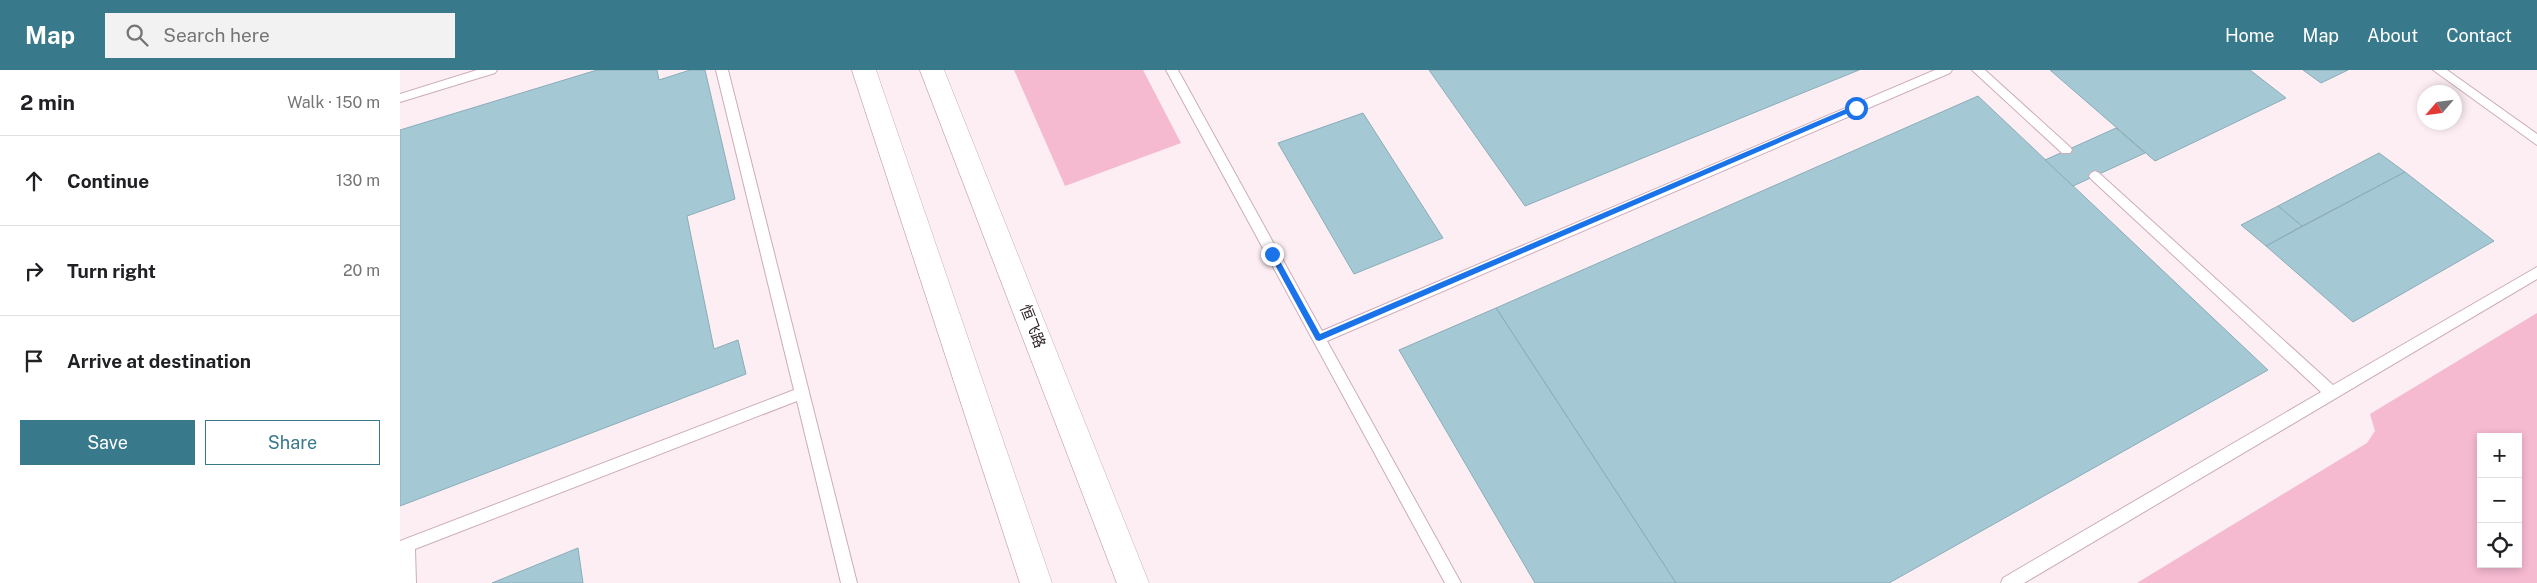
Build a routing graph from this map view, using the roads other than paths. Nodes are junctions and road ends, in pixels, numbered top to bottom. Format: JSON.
{"nodes":[{"id":1,"x":491,"y":70,"type":"edge"},
{"id":2,"x":722,"y":70,"type":"edge"},
{"id":3,"x":864,"y":70,"type":"edge"},
{"id":4,"x":932,"y":70,"type":"edge"},
{"id":5,"x":1172,"y":70,"type":"edge"},
{"id":6,"x":1946,"y":70,"type":"edge"},
{"id":7,"x":1978,"y":70,"type":"edge"},
{"id":8,"x":2439,"y":70,"type":"edge"},
{"id":9,"x":400,"y":98,"type":"edge"},
{"id":10,"x":2537,"y":140,"type":"edge"},
{"id":11,"x":2066,"y":150,"type":"dead end"},
{"id":12,"x":2095,"y":176,"type":"dead end"},
{"id":13,"x":2537,"y":272,"type":"edge"},
{"id":14,"x":1319,"y":338,"type":"junction"},
{"id":15,"x":802,"y":393,"type":"junction"},
{"id":16,"x":2332,"y":393,"type":"junction"},
{"id":17,"x":404,"y":547,"type":"edge"},
{"id":18,"x":408,"y":583,"type":"edge"},
{"id":19,"x":849,"y":583,"type":"edge"},
{"id":20,"x":1036,"y":583,"type":"edge"},
{"id":21,"x":1133,"y":583,"type":"edge"},
{"id":22,"x":1453,"y":583,"type":"edge"},
{"id":23,"x":2009,"y":583,"type":"edge"}],
"edges":[{"from":1,"to":9,"type":"lane"},
{"from":2,"to":15,"type":"lane"},
{"from":3,"to":20,"type":"main road"},
{"from":4,"to":21,"type":"main road","name":"恒飞路"},
{"from":5,"to":14,"type":"lane"},
{"from":6,"to":14,"type":"lane"},
{"from":7,"to":11,"type":"lane"},
{"from":8,"to":10,"type":"lane"},
{"from":12,"to":16,"type":"lane"},
{"from":13,"to":16,"type":"lane"},
{"from":14,"to":22,"type":"lane"},
{"from":15,"to":17,"type":"lane"},
{"from":15,"to":19,"type":"lane"},
{"from":16,"to":23,"type":"lane"},
{"from":17,"to":18,"type":"lane"}]}
